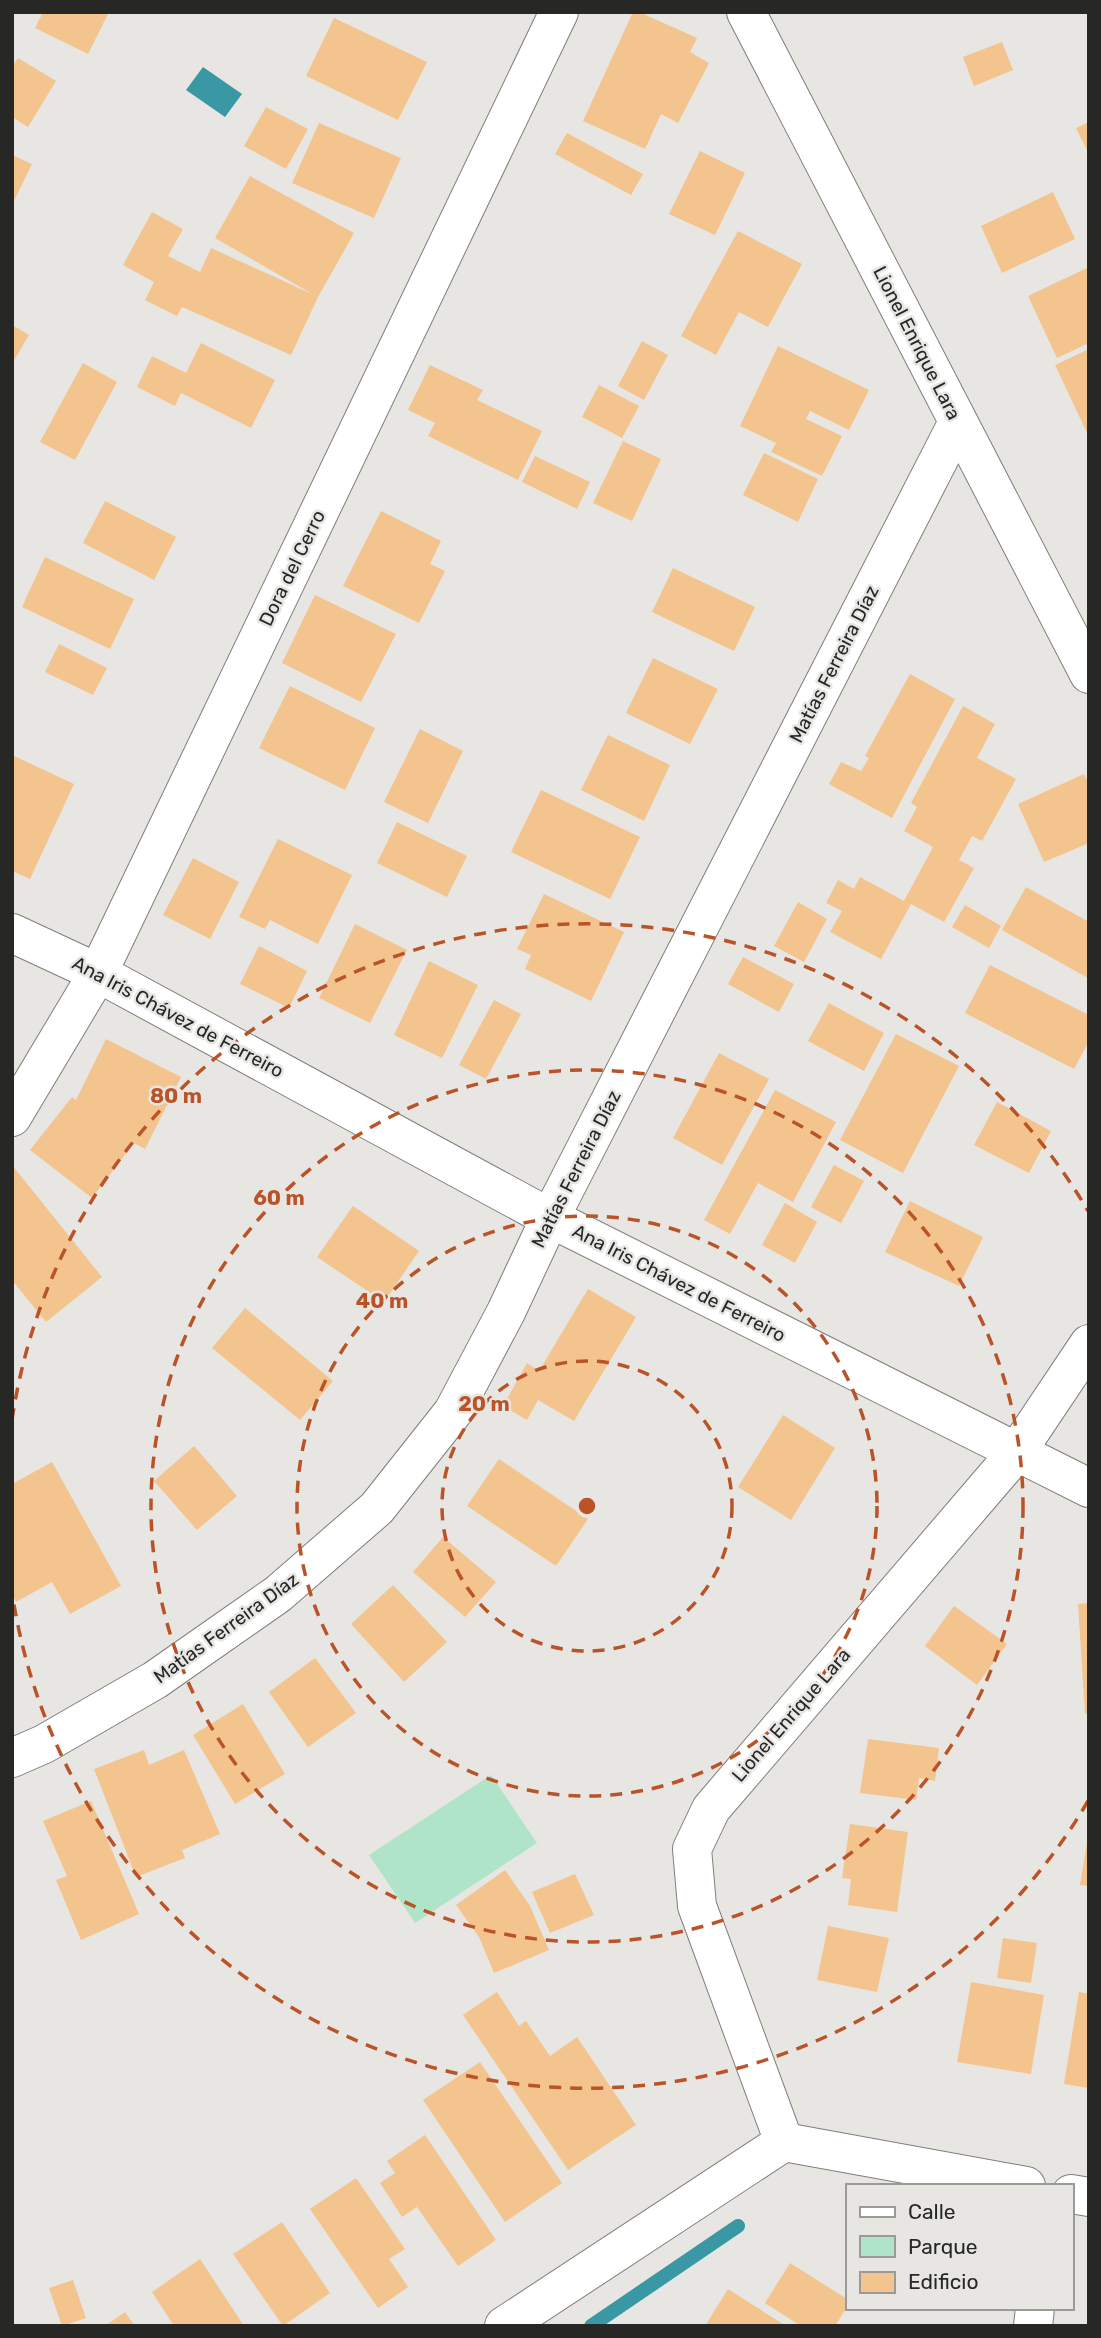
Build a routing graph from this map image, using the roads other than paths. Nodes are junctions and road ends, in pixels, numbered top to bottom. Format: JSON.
{"nodes":[{"id":1,"x":559,"y":12,"type":"edge"},
{"id":2,"x":746,"y":12,"type":"edge"},
{"id":3,"x":958,"y":422,"type":"junction"},
{"id":4,"x":1089,"y":674,"type":"edge"},
{"id":5,"x":12,"y":933,"type":"edge"},
{"id":6,"x":98,"y":973,"type":"junction"},
{"id":7,"x":12,"y":1117,"type":"edge"},
{"id":8,"x":550,"y":1218,"type":"junction"},
{"id":9,"x":1089,"y":1344,"type":"edge"},
{"id":10,"x":1016,"y":1453,"type":"junction"},
{"id":11,"x":1089,"y":1489,"type":"edge"},
{"id":12,"x":12,"y":1758,"type":"edge"},
{"id":13,"x":783,"y":2142,"type":"junction"},
{"id":14,"x":1015,"y":2184,"type":"edge"},
{"id":15,"x":504,"y":2326,"type":"edge"}],
"edges":[{"from":1,"to":6,"type":"street","name":"Dora del Cerro"},
{"from":2,"to":3,"type":"street","name":"Lionel Enrique Lara"},
{"from":3,"to":4,"type":"street","name":"Lionel Enrique Lara"},
{"from":3,"to":8,"type":"street","name":"Matías Ferreira Díaz"},
{"from":5,"to":6,"type":"street","name":"Ana Iris Chávez de Ferreiro"},
{"from":6,"to":7,"type":"street","name":"Dora del Cerro"},
{"from":6,"to":8,"type":"street","name":"Ana Iris Chávez de Ferreiro"},
{"from":8,"to":10,"type":"street","name":"Ana Iris Chávez de Ferreiro"},
{"from":8,"to":12,"type":"street","name":"Matías Ferreira Díaz"},
{"from":9,"to":10,"type":"street","name":"Lionel Enrique Lara"},
{"from":10,"to":11,"type":"street","name":"Ana Iris Chávez de Ferreiro"},
{"from":10,"to":13,"type":"street","name":"Lionel Enrique Lara"},
{"from":13,"to":14,"type":"street"},
{"from":13,"to":15,"type":"street"}]}
